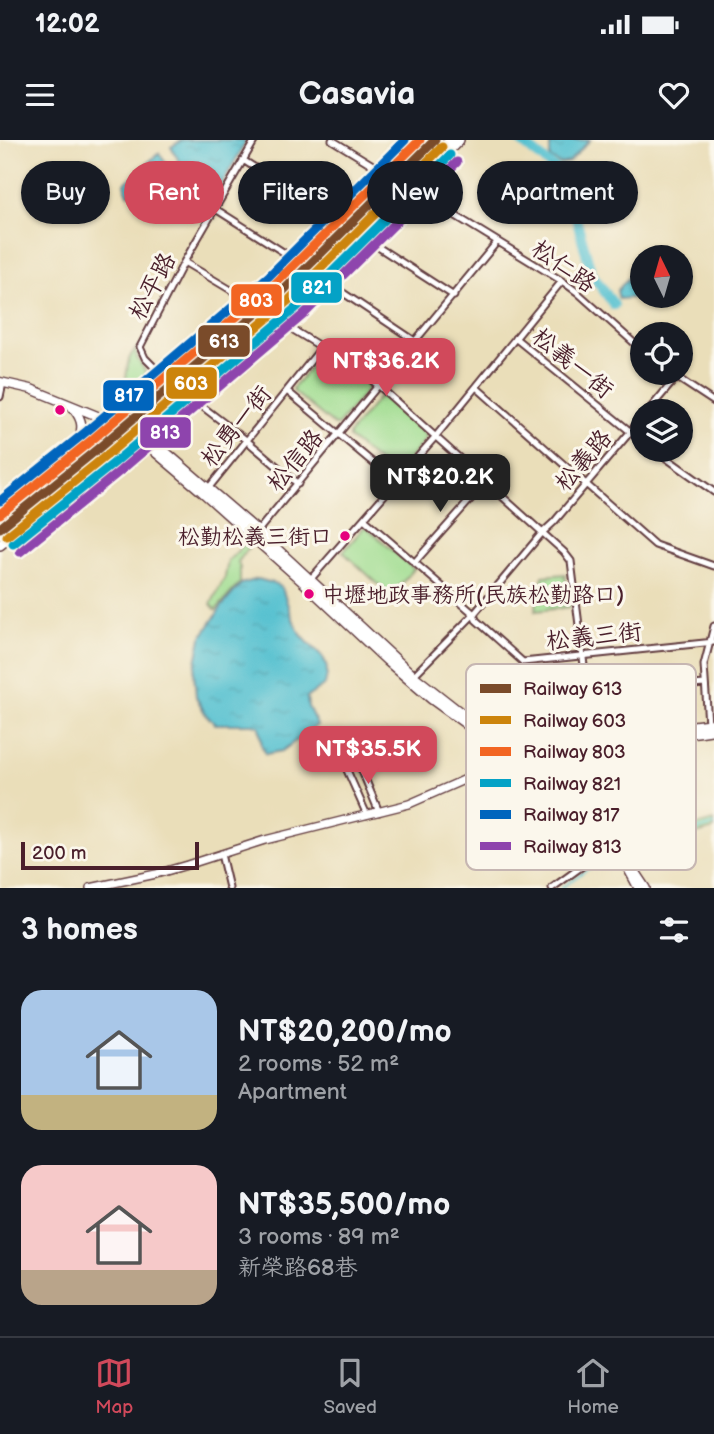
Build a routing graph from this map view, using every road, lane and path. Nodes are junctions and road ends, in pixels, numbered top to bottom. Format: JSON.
{"nodes":[{"id":1,"x":255,"y":140,"type":"edge"},
{"id":2,"x":332,"y":140,"type":"edge"},
{"id":3,"x":413,"y":140,"type":"edge"},
{"id":4,"x":424,"y":140,"type":"edge"},
{"id":5,"x":450,"y":140,"type":"edge"},
{"id":6,"x":459,"y":140,"type":"edge"},
{"id":7,"x":243,"y":160,"type":"joint"},
{"id":8,"x":367,"y":161,"type":"edge"},
{"id":9,"x":395,"y":161,"type":"edge"},
{"id":10,"x":398,"y":161,"type":"edge"},
{"id":11,"x":431,"y":161,"type":"edge"},
{"id":12,"x":436,"y":161,"type":"edge"},
{"id":13,"x":367,"y":188,"type":"edge"},
{"id":14,"x":367,"y":190,"type":"edge"},
{"id":15,"x":224,"y":191,"type":"edge"},
{"id":16,"x":353,"y":200,"type":"edge"},
{"id":17,"x":224,"y":214,"type":"edge"},
{"id":18,"x":463,"y":221,"type":"edge"},
{"id":19,"x":367,"y":222,"type":"edge"},
{"id":20,"x":205,"y":224,"type":"edge"},
{"id":21,"x":326,"y":224,"type":"edge"},
{"id":22,"x":372,"y":224,"type":"edge"},
{"id":23,"x":361,"y":236,"type":"junction"},
{"id":24,"x":497,"y":242,"type":"junction"},
{"id":25,"x":291,"y":257,"type":"junction"},
{"id":26,"x":184,"y":262,"type":"junction"},
{"id":27,"x":318,"y":276,"type":"junction"},
{"id":28,"x":562,"y":281,"type":"junction"},
{"id":29,"x":454,"y":296,"type":"junction"},
{"id":30,"x":246,"y":299,"type":"junction"},
{"id":31,"x":272,"y":317,"type":"junction"},
{"id":32,"x":515,"y":338,"type":"junction"},
{"id":33,"x":630,"y":339,"type":"edge"},
{"id":34,"x":415,"y":341,"type":"junction"},
{"id":35,"x":321,"y":348,"type":"junction"},
{"id":36,"x":160,"y":373,"type":"junction"},
{"id":37,"x":2,"y":382,"type":"edge"},
{"id":38,"x":670,"y":385,"type":"edge"},
{"id":39,"x":687,"y":385,"type":"edge"},
{"id":40,"x":379,"y":386,"type":"junction"},
{"id":41,"x":476,"y":387,"type":"junction"},
{"id":42,"x":287,"y":391,"type":"junction"},
{"id":43,"x":186,"y":394,"type":"junction"},
{"id":44,"x":0,"y":397,"type":"edge"},
{"id":45,"x":658,"y":399,"type":"edge"},
{"id":46,"x":714,"y":402,"type":"edge"},
{"id":47,"x":69,"y":404,"type":"junction"},
{"id":48,"x":108,"y":420,"type":"junction"},
{"id":49,"x":136,"y":432,"type":"junction"},
{"id":50,"x":630,"y":432,"type":"joint"},
{"id":51,"x":338,"y":435,"type":"junction"},
{"id":52,"x":436,"y":436,"type":"junction"},
{"id":53,"x":79,"y":439,"type":"junction"},
{"id":54,"x":246,"y":440,"type":"junction"},
{"id":55,"x":672,"y":462,"type":"edge"},
{"id":56,"x":396,"y":482,"type":"junction"},
{"id":57,"x":486,"y":482,"type":"junction"},
{"id":58,"x":298,"y":484,"type":"junction"},
{"id":59,"x":586,"y":484,"type":"junction"},
{"id":60,"x":206,"y":491,"type":"junction"},
{"id":61,"x":714,"y":492,"type":"edge"},
{"id":62,"x":1,"y":504,"type":"edge"},
{"id":63,"x":0,"y":516,"type":"edge"},
{"id":64,"x":364,"y":519,"type":"junction"},
{"id":65,"x":542,"y":533,"type":"junction"},
{"id":66,"x":0,"y":534,"type":"edge"},
{"id":67,"x":256,"y":534,"type":"junction"},
{"id":68,"x":0,"y":545,"type":"edge"},
{"id":69,"x":414,"y":563,"type":"junction"},
{"id":70,"x":714,"y":566,"type":"edge"},
{"id":71,"x":308,"y":582,"type":"junction"},
{"id":72,"x":474,"y":614,"type":"junction"},
{"id":73,"x":714,"y":626,"type":"edge"},
{"id":74,"x":711,"y":642,"type":"edge"},
{"id":75,"x":583,"y":654,"type":"junction"},
{"id":76,"x":584,"y":664,"type":"edge"},
{"id":77,"x":411,"y":677,"type":"junction"},
{"id":78,"x":704,"y":684,"type":"junction"},
{"id":79,"x":696,"y":685,"type":"edge"},
{"id":80,"x":466,"y":717,"type":"edge"},
{"id":81,"x":712,"y":726,"type":"edge"},
{"id":82,"x":352,"y":747,"type":"dead end"},
{"id":83,"x":346,"y":768,"type":"dead end"},
{"id":84,"x":466,"y":779,"type":"edge"},
{"id":85,"x":379,"y":812,"type":"junction"},
{"id":86,"x":367,"y":815,"type":"junction"},
{"id":87,"x":222,"y":854,"type":"junction"},
{"id":88,"x":577,"y":870,"type":"edge"},
{"id":89,"x":628,"y":870,"type":"edge"},
{"id":90,"x":634,"y":870,"type":"edge"},
{"id":91,"x":90,"y":888,"type":"edge"},
{"id":92,"x":229,"y":888,"type":"edge"},
{"id":93,"x":552,"y":888,"type":"edge"},
{"id":94,"x":638,"y":888,"type":"edge"},
{"id":95,"x":646,"y":888,"type":"edge"}],
"edges":[{"from":1,"to":7,"type":"street","name":"松平路"},
{"from":2,"to":8,"type":"street"},
{"from":3,"to":9,"type":"main road"},
{"from":4,"to":10,"type":"main road"},
{"from":5,"to":11,"type":"main road"},
{"from":6,"to":12,"type":"main road"},
{"from":7,"to":15,"type":"street","name":"松平路"},
{"from":13,"to":16,"type":"main road"},
{"from":14,"to":48,"type":"main road"},
{"from":17,"to":25,"type":"street"},
{"from":18,"to":24,"type":"street","name":"松仁路"},
{"from":19,"to":49,"type":"main road"},
{"from":20,"to":26,"type":"street","name":"松平路"},
{"from":21,"to":25,"type":"main road"},
{"from":22,"to":23,"type":"main road"},
{"from":23,"to":27,"type":"main road"},
{"from":23,"to":29,"type":"street"},
{"from":24,"to":28,"type":"street","name":"松仁路"},
{"from":24,"to":29,"type":"street","name":"松信路"},
{"from":25,"to":30,"type":"main road"},
{"from":26,"to":30,"type":"street"},
{"from":26,"to":36,"type":"street","name":"松平路"},
{"from":27,"to":31,"type":"main road"},
{"from":27,"to":34,"type":"street"},
{"from":28,"to":32,"type":"street"},
{"from":28,"to":33,"type":"street","name":"松仁路"},
{"from":29,"to":34,"type":"street","name":"松信路"},
{"from":30,"to":36,"type":"main road"},
{"from":31,"to":35,"type":"street"},
{"from":31,"to":43,"type":"main road"},
{"from":32,"to":41,"type":"street"},
{"from":32,"to":50,"type":"street","name":"松義一街"},
{"from":34,"to":40,"type":"street","name":"松信路"},
{"from":35,"to":40,"type":"street"},
{"from":35,"to":42,"type":"street","name":"松勇一街"},
{"from":36,"to":48,"type":"main road"},
{"from":37,"to":44,"type":"street"},
{"from":37,"to":47,"type":"main road"},
{"from":38,"to":45,"type":"street"},
{"from":39,"to":46,"type":"street"},
{"from":40,"to":51,"type":"street","name":"松信路"},
{"from":40,"to":52,"type":"street"},
{"from":41,"to":52,"type":"street"},
{"from":41,"to":59,"type":"street"},
{"from":42,"to":51,"type":"street"},
{"from":42,"to":54,"type":"street","name":"松勇一街"},
{"from":43,"to":49,"type":"main road"},
{"from":43,"to":54,"type":"street"},
{"from":47,"to":48,"type":"main road"},
{"from":47,"to":53,"type":"main road"},
{"from":48,"to":49,"type":"main road"},
{"from":48,"to":53,"type":"main road"},
{"from":48,"to":63,"type":"main road"},
{"from":49,"to":60,"type":"main road"},
{"from":49,"to":66,"type":"main road"},
{"from":49,"to":68,"type":"main road"},
{"from":50,"to":59,"type":"street","name":"松義路"},
{"from":51,"to":56,"type":"street"},
{"from":51,"to":58,"type":"street","name":"松信路"},
{"from":52,"to":56,"type":"street"},
{"from":52,"to":57,"type":"street"},
{"from":53,"to":62,"type":"main road"},
{"from":54,"to":58,"type":"street"},
{"from":54,"to":60,"type":"street","name":"松勇一街"},
{"from":55,"to":61,"type":"street"},
{"from":56,"to":64,"type":"street"},
{"from":57,"to":65,"type":"street"},
{"from":57,"to":69,"type":"street"},
{"from":58,"to":67,"type":"street","name":"松信路"},
{"from":59,"to":65,"type":"street","name":"松義路"},
{"from":59,"to":70,"type":"street"},
{"from":60,"to":67,"type":"main road"},
{"from":64,"to":69,"type":"street","name":"松義三街"},
{"from":64,"to":71,"type":"street"},
{"from":65,"to":72,"type":"street","name":"松義路"},
{"from":65,"to":75,"type":"street"},
{"from":67,"to":71,"type":"main road"},
{"from":69,"to":72,"type":"street","name":"松義三街"},
{"from":71,"to":77,"type":"main road"},
{"from":72,"to":75,"type":"street","name":"松義三街"},
{"from":72,"to":77,"type":"street","name":"松義路"},
{"from":73,"to":74,"type":"street"},
{"from":74,"to":75,"type":"street","name":"松義三街"},
{"from":74,"to":78,"type":"street"},
{"from":75,"to":76,"type":"street"},
{"from":77,"to":80,"type":"main road"},
{"from":78,"to":79,"type":"street"},
{"from":78,"to":81,"type":"street"},
{"from":82,"to":85,"type":"street"},
{"from":83,"to":86,"type":"street"},
{"from":84,"to":85,"type":"street"},
{"from":85,"to":86,"type":"street"},
{"from":86,"to":87,"type":"street"},
{"from":87,"to":91,"type":"street"},
{"from":87,"to":92,"type":"street"},
{"from":88,"to":93,"type":"street"},
{"from":89,"to":94,"type":"street"},
{"from":90,"to":95,"type":"street"}]}
